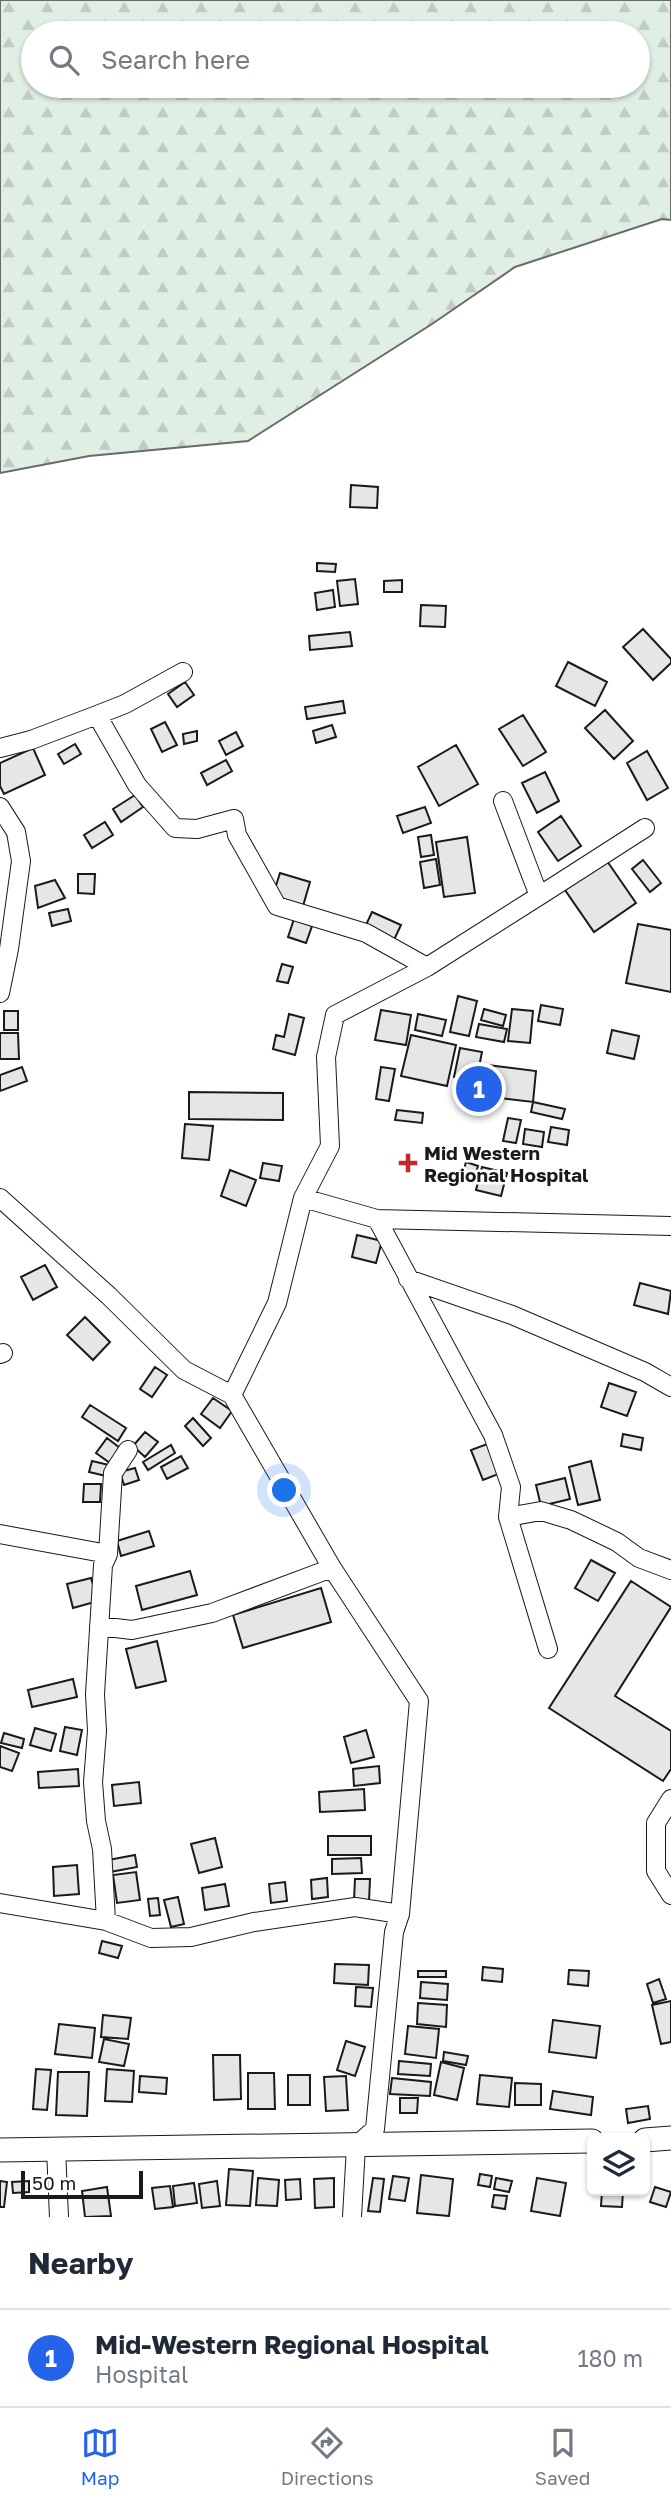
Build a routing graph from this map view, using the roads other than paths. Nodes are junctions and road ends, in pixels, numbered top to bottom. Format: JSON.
{"nodes":[{"id":1,"x":183,"y":672,"type":"dead end"},
{"id":2,"x":97,"y":715,"type":"junction"},
{"id":3,"x":0,"y":748,"type":"edge"},
{"id":4,"x":503,"y":801,"type":"dead end"},
{"id":5,"x":0,"y":807,"type":"edge"},
{"id":6,"x":645,"y":828,"type":"dead end"},
{"id":7,"x":539,"y":896,"type":"junction"},
{"id":8,"x":7,"y":897,"type":"edge"},
{"id":9,"x":427,"y":967,"type":"junction"},
{"id":10,"x":0,"y":993,"type":"edge"},
{"id":11,"x":0,"y":1198,"type":"edge"},
{"id":12,"x":303,"y":1198,"type":"junction"},
{"id":13,"x":376,"y":1219,"type":"junction"},
{"id":14,"x":671,"y":1226,"type":"edge"},
{"id":15,"x":408,"y":1279,"type":"junction"},
{"id":16,"x":671,"y":1387,"type":"edge"},
{"id":17,"x":232,"y":1395,"type":"junction"},
{"id":18,"x":128,"y":1450,"type":"dead end"},
{"id":19,"x":508,"y":1517,"type":"junction"},
{"id":20,"x":0,"y":1534,"type":"edge"},
{"id":21,"x":108,"y":1554,"type":"junction"},
{"id":22,"x":332,"y":1568,"type":"junction"},
{"id":23,"x":671,"y":1570,"type":"edge"},
{"id":24,"x":99,"y":1626,"type":"junction"},
{"id":25,"x":548,"y":1648,"type":"dead end"},
{"id":26,"x":671,"y":1799,"type":"edge"},
{"id":27,"x":671,"y":1895,"type":"edge"},
{"id":28,"x":0,"y":1903,"type":"edge"},
{"id":29,"x":400,"y":1914,"type":"junction"},
{"id":30,"x":106,"y":1921,"type":"junction"},
{"id":31,"x":671,"y":2138,"type":"edge"},
{"id":32,"x":650,"y":2140,"type":"edge"},
{"id":33,"x":587,"y":2141,"type":"edge"},
{"id":34,"x":356,"y":2146,"type":"junction"},
{"id":35,"x":55,"y":2149,"type":"junction"},
{"id":36,"x":0,"y":2150,"type":"edge"},
{"id":37,"x":59,"y":2217,"type":"edge"},
{"id":38,"x":352,"y":2217,"type":"edge"}],
"edges":[{"from":1,"to":2,"type":"street"},
{"from":2,"to":3,"type":"street"},
{"from":2,"to":9,"type":"street"},
{"from":4,"to":7,"type":"street"},
{"from":5,"to":8,"type":"street"},
{"from":6,"to":7,"type":"street"},
{"from":7,"to":9,"type":"street"},
{"from":8,"to":10,"type":"street"},
{"from":9,"to":12,"type":"street"},
{"from":11,"to":17,"type":"street"},
{"from":12,"to":13,"type":"street"},
{"from":12,"to":17,"type":"street"},
{"from":13,"to":14,"type":"street"},
{"from":13,"to":15,"type":"street"},
{"from":15,"to":16,"type":"street"},
{"from":15,"to":19,"type":"street"},
{"from":17,"to":22,"type":"street"},
{"from":18,"to":21,"type":"street"},
{"from":19,"to":23,"type":"street"},
{"from":19,"to":25,"type":"street"},
{"from":20,"to":21,"type":"street"},
{"from":21,"to":24,"type":"street"},
{"from":22,"to":24,"type":"street"},
{"from":22,"to":29,"type":"street"},
{"from":24,"to":30,"type":"street"},
{"from":26,"to":27,"type":"street"},
{"from":28,"to":30,"type":"street"},
{"from":29,"to":30,"type":"street"},
{"from":29,"to":34,"type":"street"},
{"from":31,"to":32,"type":"main road"},
{"from":33,"to":34,"type":"main road"},
{"from":34,"to":35,"type":"main road"},
{"from":34,"to":38,"type":"street"},
{"from":35,"to":36,"type":"main road"},
{"from":35,"to":37,"type":"street"}]}
